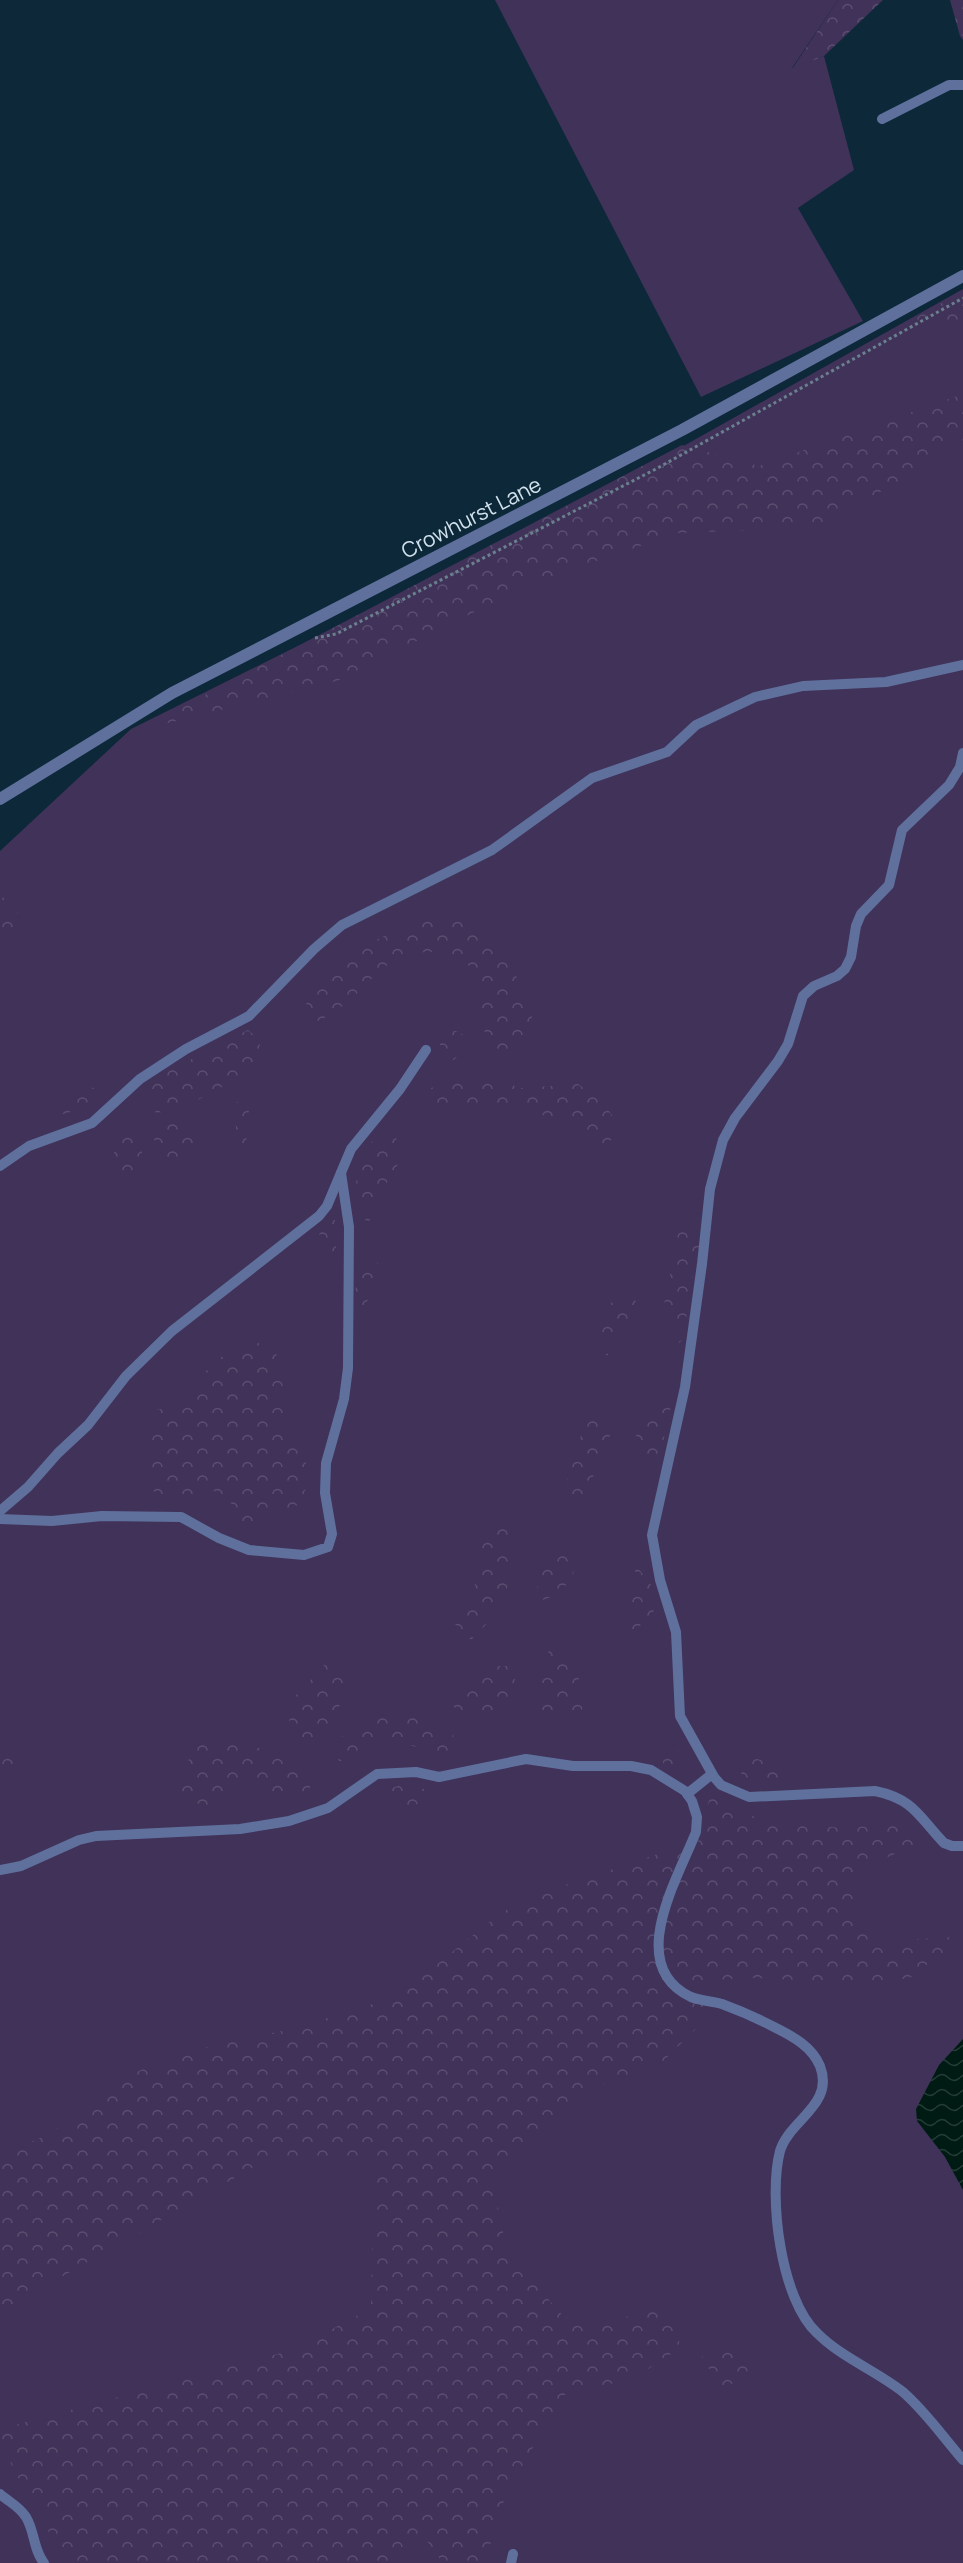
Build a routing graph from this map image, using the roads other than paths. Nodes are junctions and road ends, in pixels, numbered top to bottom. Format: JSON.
{"nodes":[{"id":1,"x":963,"y":85,"type":"edge"},
{"id":2,"x":882,"y":119,"type":"dead end"},
{"id":3,"x":963,"y":276,"type":"edge"},
{"id":4,"x":963,"y":665,"type":"edge"},
{"id":5,"x":963,"y":753,"type":"edge"},
{"id":6,"x":0,"y":799,"type":"edge"},
{"id":7,"x":426,"y":1050,"type":"dead end"},
{"id":8,"x":0,"y":1166,"type":"edge"},
{"id":9,"x":341,"y":1173,"type":"junction"},
{"id":10,"x":0,"y":1511,"type":"edge"},
{"id":11,"x":0,"y":1519,"type":"edge"},
{"id":12,"x":712,"y":1774,"type":"junction"},
{"id":13,"x":687,"y":1794,"type":"junction"},
{"id":14,"x":963,"y":1846,"type":"edge"},
{"id":15,"x":0,"y":1870,"type":"edge"},
{"id":16,"x":963,"y":2460,"type":"edge"},
{"id":17,"x":0,"y":2494,"type":"edge"},
{"id":18,"x":44,"y":2563,"type":"edge"}],
"edges":[{"from":1,"to":2,"type":"lane"},
{"from":3,"to":6,"type":"street","name":"Crowhurst Lane"},
{"from":4,"to":8,"type":"lane"},
{"from":5,"to":12,"type":"lane"},
{"from":7,"to":9,"type":"lane"},
{"from":9,"to":10,"type":"lane"},
{"from":9,"to":11,"type":"lane"},
{"from":12,"to":13,"type":"lane"},
{"from":12,"to":14,"type":"lane"},
{"from":13,"to":15,"type":"lane"},
{"from":13,"to":16,"type":"lane"},
{"from":17,"to":18,"type":"lane"}]}
